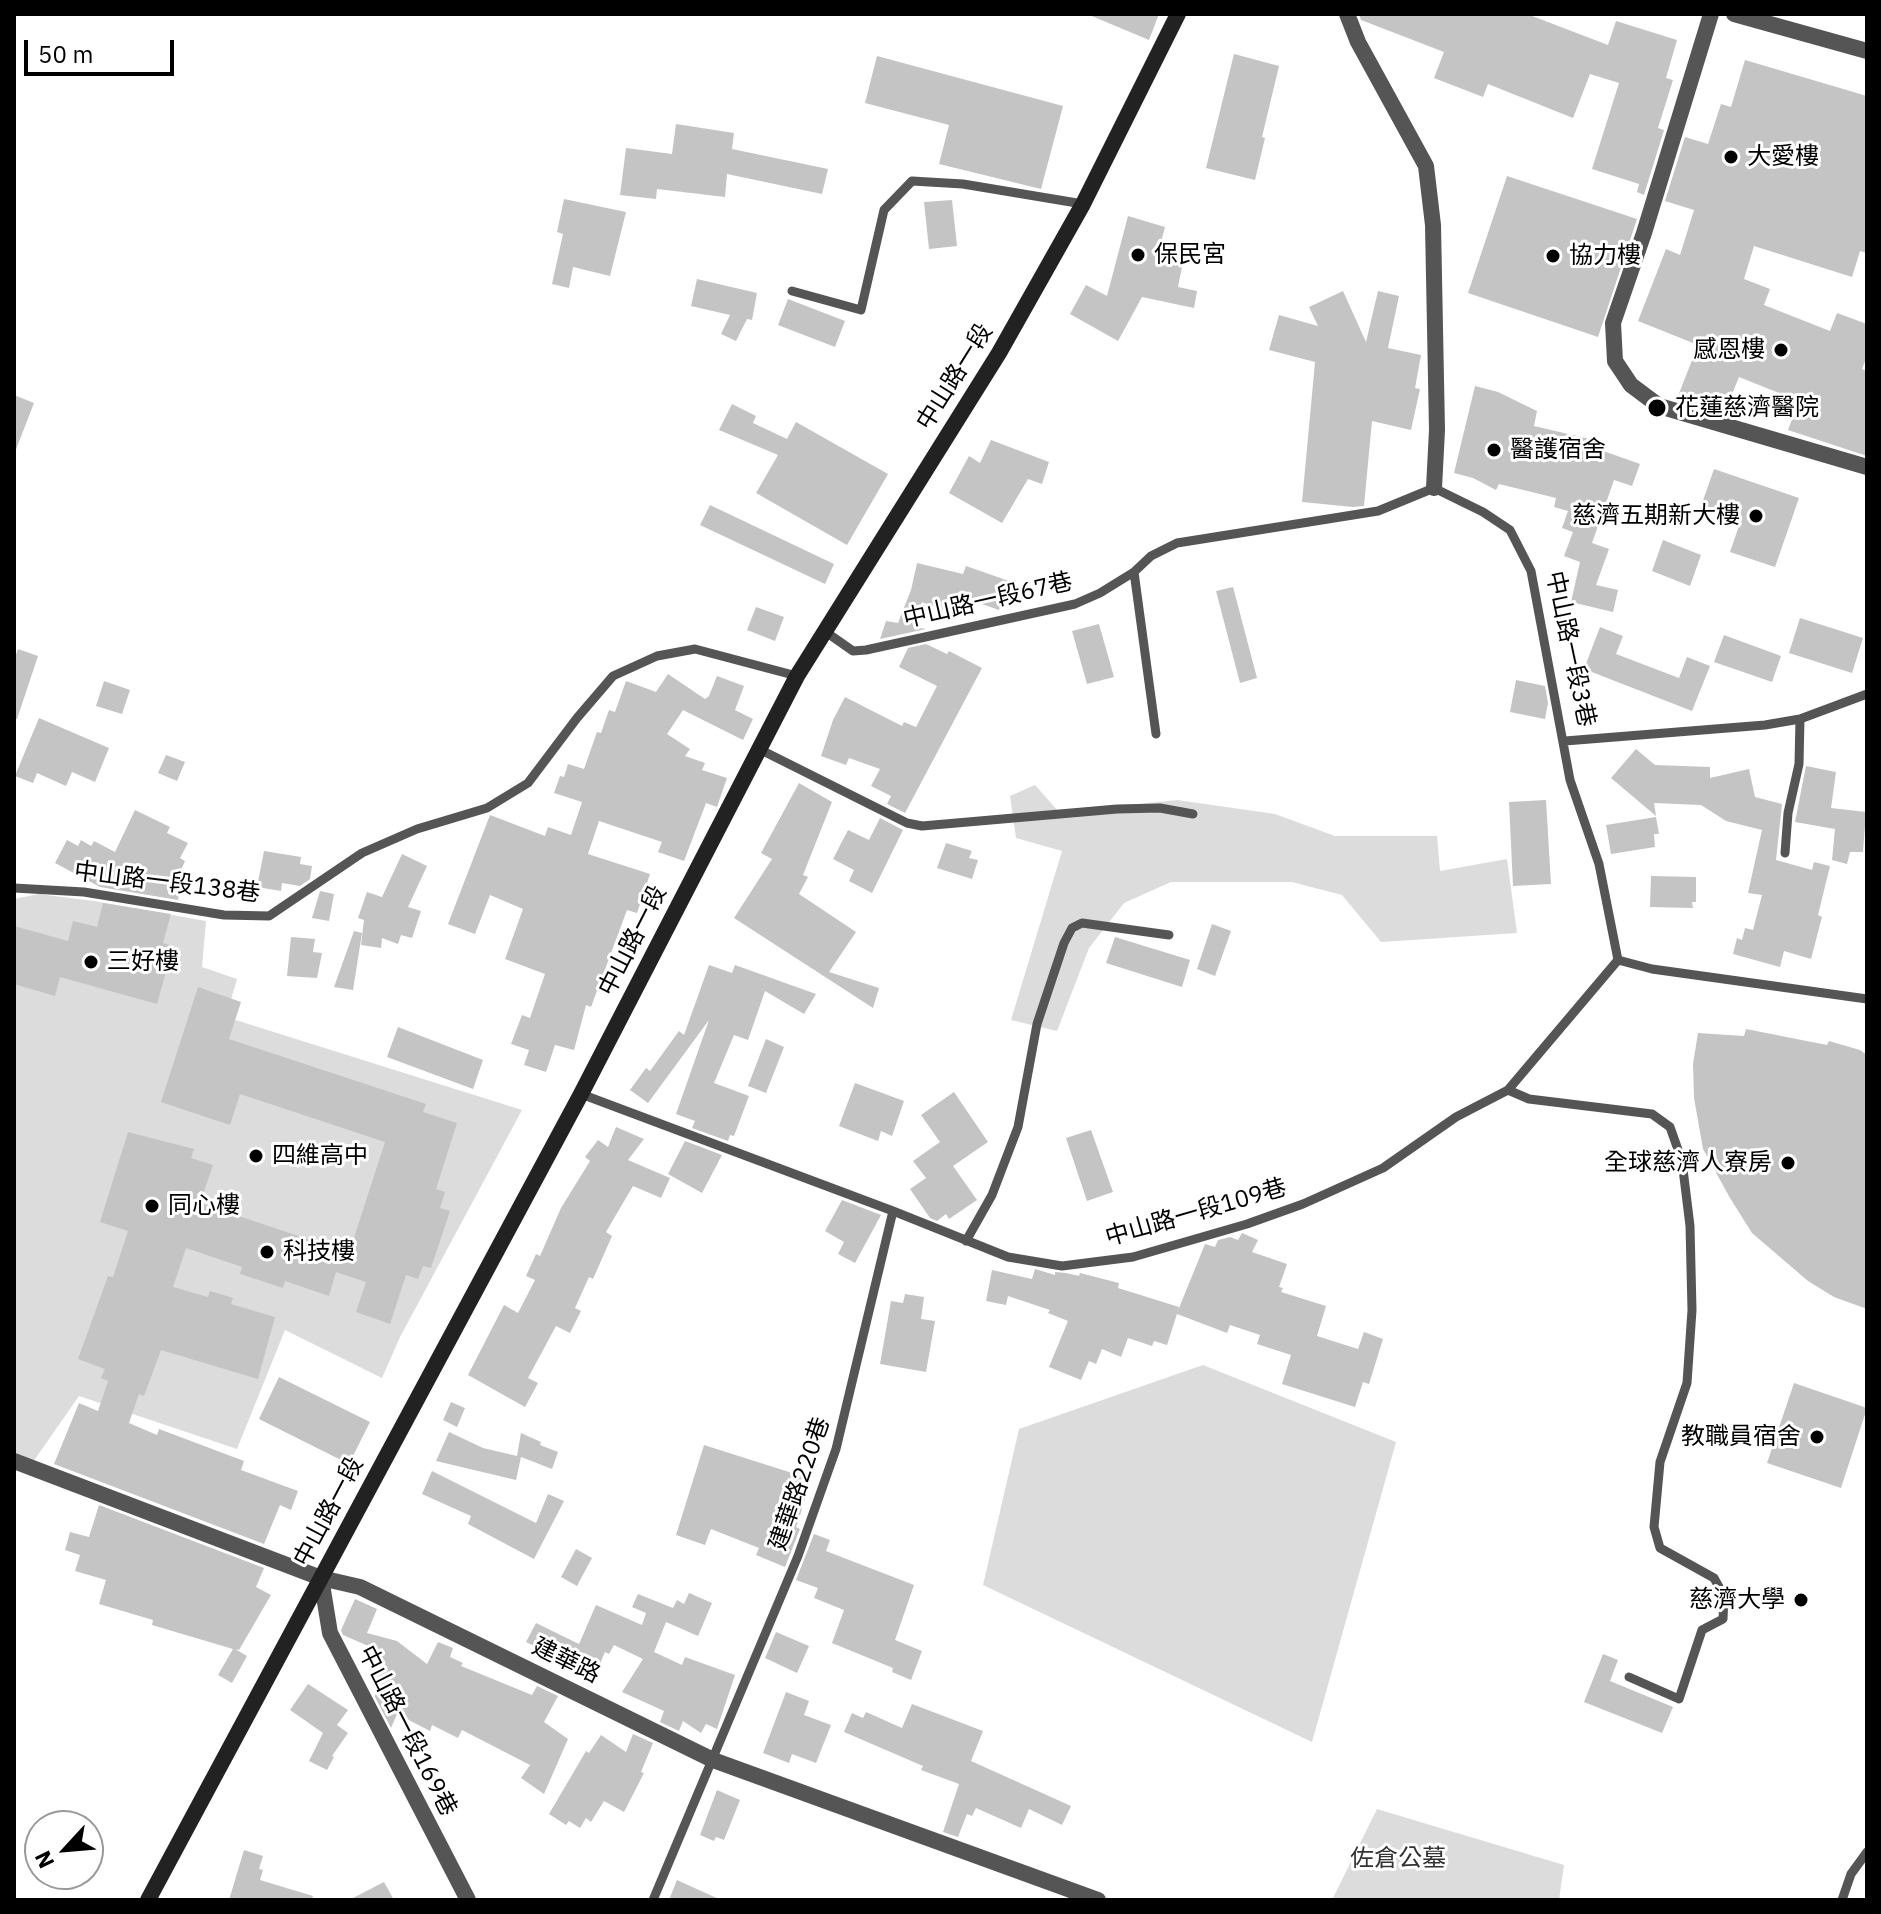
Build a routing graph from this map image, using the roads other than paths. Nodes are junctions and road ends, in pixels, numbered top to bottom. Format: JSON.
{"nodes":[{"id":1,"x":1178,"y":14,"type":"edge"},
{"id":2,"x":1347,"y":14,"type":"edge"},
{"id":3,"x":1711,"y":14,"type":"edge"},
{"id":4,"x":1734,"y":14,"type":"edge"},
{"id":5,"x":1867,"y":51,"type":"edge"},
{"id":6,"x":1083,"y":204,"type":"junction"},
{"id":7,"x":792,"y":291,"type":"dead end"},
{"id":8,"x":1867,"y":467,"type":"edge"},
{"id":9,"x":1434,"y":488,"type":"junction"},
{"id":10,"x":1134,"y":572,"type":"junction"},
{"id":11,"x":823,"y":630,"type":"junction"},
{"id":12,"x":797,"y":676,"type":"junction"},
{"id":13,"x":1867,"y":694,"type":"edge"},
{"id":14,"x":1800,"y":719,"type":"junction"},
{"id":15,"x":1156,"y":734,"type":"dead end"},
{"id":16,"x":1565,"y":741,"type":"junction"},
{"id":17,"x":759,"y":749,"type":"junction"},
{"id":18,"x":1193,"y":814,"type":"dead end"},
{"id":19,"x":1785,"y":853,"type":"dead end"},
{"id":20,"x":14,"y":888,"type":"edge"},
{"id":21,"x":1169,"y":935,"type":"dead end"},
{"id":22,"x":1618,"y":960,"type":"junction"},
{"id":23,"x":1867,"y":999,"type":"edge"},
{"id":24,"x":1508,"y":1090,"type":"junction"},
{"id":25,"x":581,"y":1094,"type":"junction"},
{"id":26,"x":893,"y":1211,"type":"junction"},
{"id":27,"x":966,"y":1241,"type":"junction"},
{"id":28,"x":14,"y":1461,"type":"edge"},
{"id":29,"x":321,"y":1578,"type":"junction"},
{"id":30,"x":1629,"y":1677,"type":"dead end"},
{"id":31,"x":713,"y":1760,"type":"junction"},
{"id":32,"x":1867,"y":1852,"type":"edge"},
{"id":33,"x":148,"y":1900,"type":"edge"},
{"id":34,"x":468,"y":1900,"type":"edge"},
{"id":35,"x":653,"y":1900,"type":"edge"},
{"id":36,"x":1098,"y":1900,"type":"edge"},
{"id":37,"x":1842,"y":1900,"type":"edge"}],
"edges":[{"from":1,"to":6,"type":"street","name":"中山路一段"},
{"from":2,"to":9,"type":"street"},
{"from":3,"to":8,"type":"street"},
{"from":4,"to":5,"type":"street"},
{"from":6,"to":7,"type":"lane"},
{"from":6,"to":11,"type":"street","name":"中山路一段"},
{"from":9,"to":10,"type":"lane","name":"中山路一段67巷"},
{"from":9,"to":16,"type":"lane","name":"中山路一段3巷"},
{"from":10,"to":11,"type":"lane","name":"中山路一段67巷"},
{"from":10,"to":15,"type":"lane"},
{"from":11,"to":12,"type":"street","name":"中山路一段"},
{"from":12,"to":17,"type":"street","name":"中山路一段"},
{"from":12,"to":20,"type":"lane","name":"中山路一段138巷"},
{"from":13,"to":14,"type":"lane"},
{"from":14,"to":16,"type":"lane"},
{"from":14,"to":19,"type":"lane"},
{"from":16,"to":22,"type":"lane","name":"中山路一段3巷"},
{"from":17,"to":18,"type":"lane"},
{"from":17,"to":25,"type":"street","name":"中山路一段"},
{"from":21,"to":27,"type":"lane"},
{"from":22,"to":23,"type":"lane"},
{"from":22,"to":24,"type":"lane","name":"中山路一段109巷"},
{"from":24,"to":27,"type":"lane","name":"中山路一段109巷"},
{"from":24,"to":30,"type":"lane"},
{"from":25,"to":26,"type":"lane","name":"中山路一段109巷"},
{"from":25,"to":29,"type":"street","name":"中山路一段"},
{"from":26,"to":27,"type":"lane","name":"中山路一段109巷"},
{"from":26,"to":31,"type":"lane","name":"建華路220巷"},
{"from":28,"to":29,"type":"street","name":"建華路"},
{"from":29,"to":31,"type":"street","name":"建華路"},
{"from":29,"to":33,"type":"street","name":"中山路一段"},
{"from":29,"to":34,"type":"street","name":"中山路一段169巷"},
{"from":31,"to":35,"type":"lane","name":"建華路220巷"},
{"from":31,"to":36,"type":"street","name":"建華路"},
{"from":32,"to":37,"type":"lane"}]}
